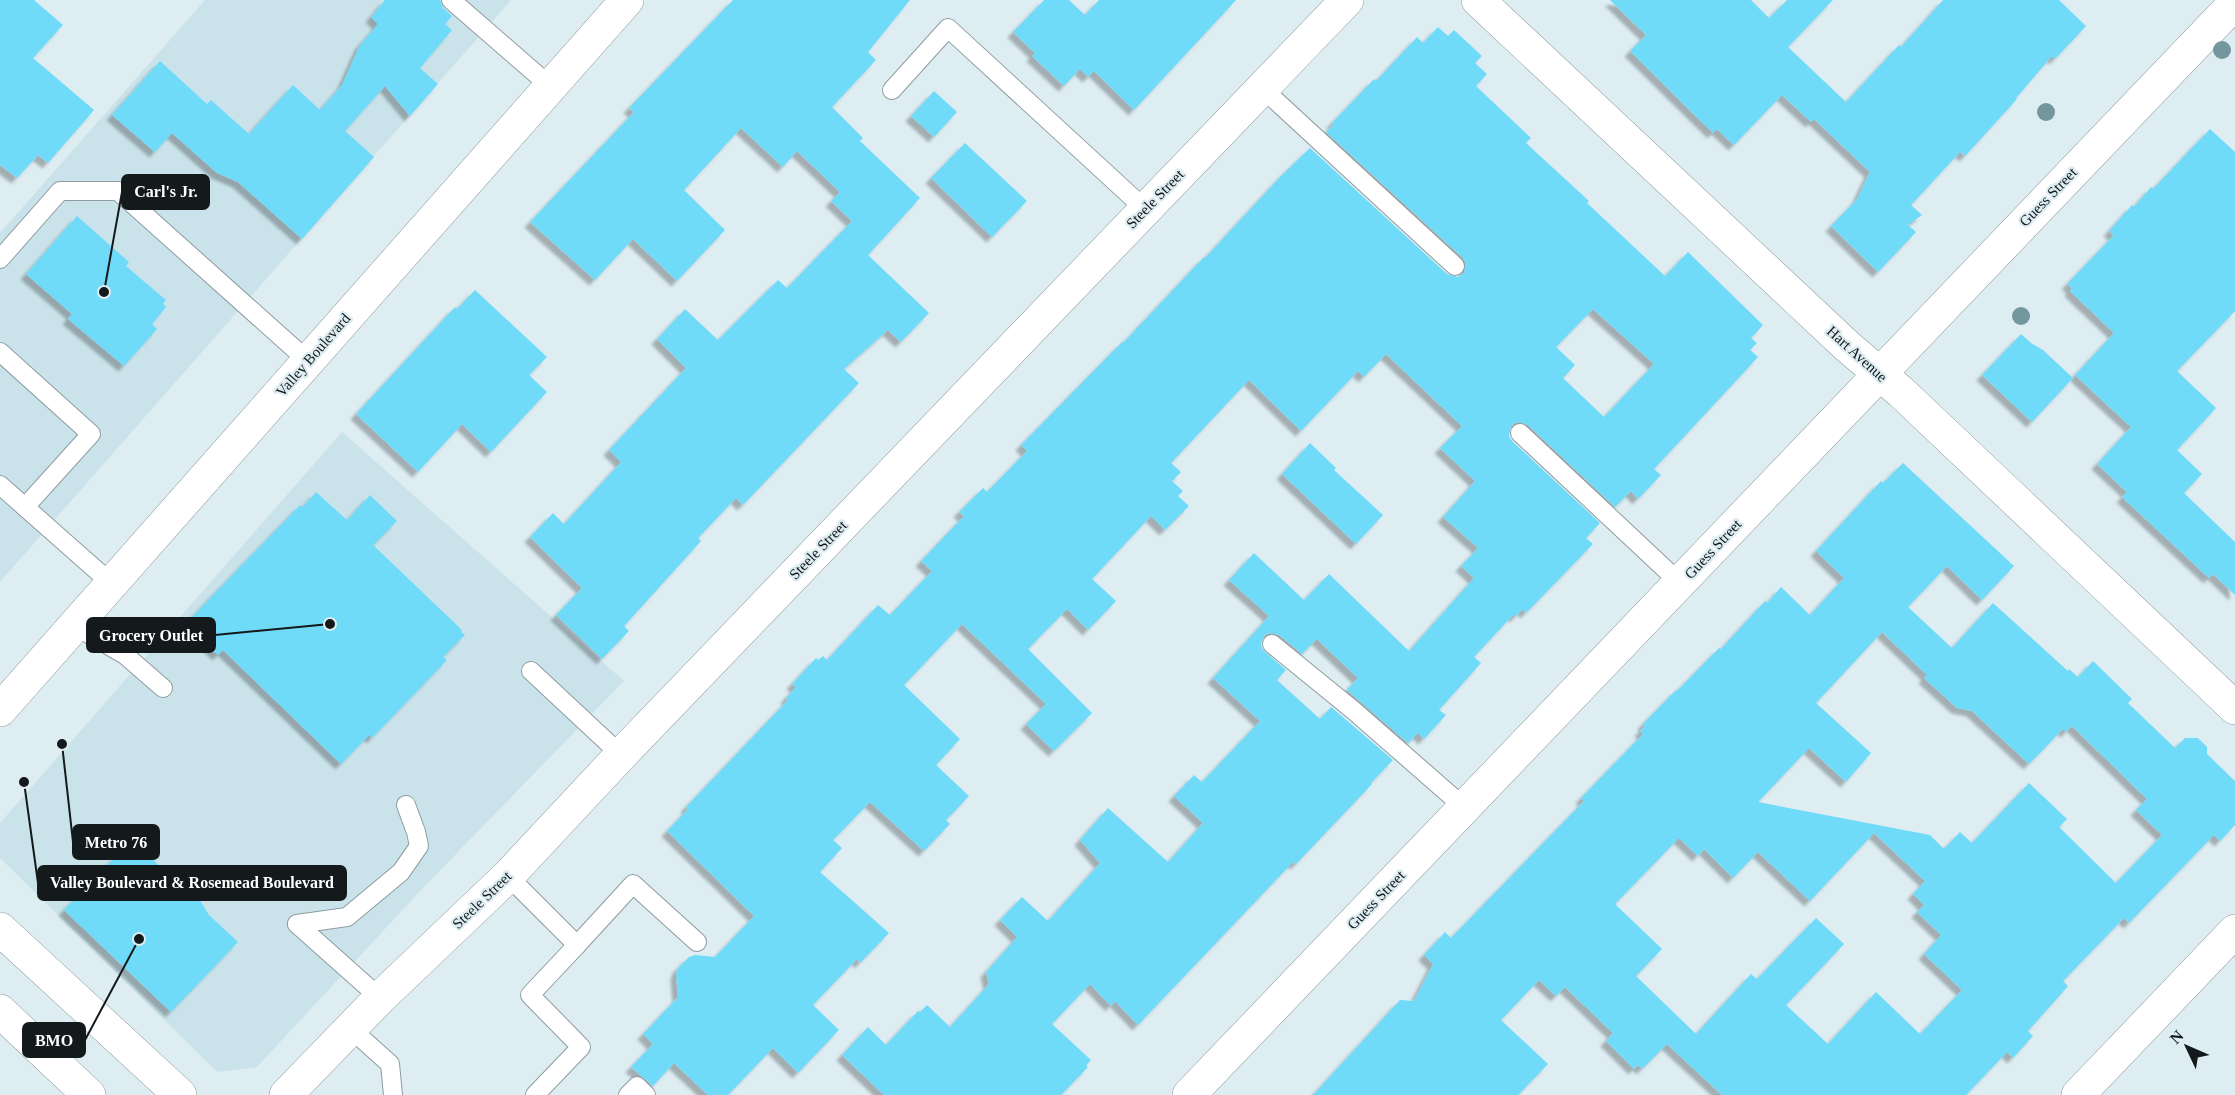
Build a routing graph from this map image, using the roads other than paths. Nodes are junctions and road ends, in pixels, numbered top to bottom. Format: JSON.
{"nodes":[{"id":1,"x":451,"y":0,"type":"edge"},
{"id":2,"x":627,"y":0,"type":"edge"},
{"id":3,"x":1347,"y":0,"type":"edge"},
{"id":4,"x":1478,"y":0,"type":"edge"},
{"id":5,"x":2235,"y":3,"type":"edge"},
{"id":6,"x":550,"y":86,"type":"junction"},
{"id":7,"x":1262,"y":88,"type":"junction"},
{"id":8,"x":892,"y":90,"type":"dead end"},
{"id":9,"x":1146,"y":210,"type":"junction"},
{"id":10,"x":0,"y":259,"type":"edge"},
{"id":11,"x":1455,"y":266,"type":"dead end"},
{"id":12,"x":0,"y":352,"type":"edge"},
{"id":13,"x":308,"y":361,"type":"junction"},
{"id":14,"x":1879,"y":373,"type":"junction"},
{"id":15,"x":1520,"y":434,"type":"dead end"},
{"id":16,"x":0,"y":485,"type":"edge"},
{"id":17,"x":25,"y":507,"type":"junction"},
{"id":18,"x":112,"y":584,"type":"junction"},
{"id":19,"x":1680,"y":584,"type":"junction"},
{"id":20,"x":75,"y":626,"type":"junction"},
{"id":21,"x":1272,"y":644,"type":"dead end"},
{"id":22,"x":531,"y":671,"type":"dead end"},
{"id":23,"x":164,"y":688,"type":"dead end"},
{"id":24,"x":2235,"y":708,"type":"edge"},
{"id":25,"x":0,"y":710,"type":"edge"},
{"id":26,"x":621,"y":755,"type":"junction"},
{"id":27,"x":406,"y":805,"type":"dead end"},
{"id":28,"x":1465,"y":808,"type":"junction"},
{"id":29,"x":508,"y":876,"type":"junction"},
{"id":30,"x":0,"y":929,"type":"edge"},
{"id":31,"x":2235,"y":931,"type":"edge"},
{"id":32,"x":697,"y":942,"type":"dead end"},
{"id":33,"x":577,"y":945,"type":"junction"},
{"id":34,"x":380,"y":998,"type":"junction"},
{"id":35,"x":0,"y":1011,"type":"edge"},
{"id":36,"x":350,"y":1028,"type":"junction"},
{"id":37,"x":89,"y":1095,"type":"edge"},
{"id":38,"x":180,"y":1095,"type":"edge"},
{"id":39,"x":286,"y":1095,"type":"edge"},
{"id":40,"x":393,"y":1095,"type":"edge"},
{"id":41,"x":535,"y":1095,"type":"edge"},
{"id":42,"x":628,"y":1095,"type":"edge"},
{"id":43,"x":646,"y":1095,"type":"edge"},
{"id":44,"x":1189,"y":1095,"type":"edge"},
{"id":45,"x":2078,"y":1095,"type":"edge"}],
"edges":[{"from":1,"to":6,"type":"lane"},
{"from":2,"to":6,"type":"street","name":"Valley Boulevard"},
{"from":3,"to":7,"type":"street","name":"Steele Street"},
{"from":4,"to":14,"type":"street","name":"Hart Avenue"},
{"from":5,"to":14,"type":"street","name":"Guess Street"},
{"from":6,"to":13,"type":"street","name":"Valley Boulevard"},
{"from":7,"to":9,"type":"street","name":"Steele Street"},
{"from":7,"to":11,"type":"lane"},
{"from":8,"to":9,"type":"lane"},
{"from":9,"to":26,"type":"street","name":"Steele Street"},
{"from":10,"to":13,"type":"lane"},
{"from":12,"to":17,"type":"lane"},
{"from":13,"to":18,"type":"street","name":"Valley Boulevard"},
{"from":14,"to":19,"type":"street","name":"Guess Street"},
{"from":14,"to":24,"type":"street","name":"Hart Avenue"},
{"from":15,"to":19,"type":"lane"},
{"from":16,"to":17,"type":"lane"},
{"from":17,"to":18,"type":"lane"},
{"from":18,"to":20,"type":"street","name":"Valley Boulevard"},
{"from":19,"to":28,"type":"street","name":"Guess Street"},
{"from":20,"to":23,"type":"lane"},
{"from":20,"to":25,"type":"street","name":"Valley Boulevard"},
{"from":21,"to":28,"type":"lane"},
{"from":22,"to":26,"type":"lane"},
{"from":26,"to":29,"type":"street","name":"Steele Street"},
{"from":27,"to":34,"type":"lane"},
{"from":28,"to":44,"type":"street","name":"Guess Street"},
{"from":29,"to":33,"type":"lane"},
{"from":29,"to":34,"type":"street","name":"Steele Street"},
{"from":30,"to":38,"type":"street"},
{"from":31,"to":45,"type":"street"},
{"from":32,"to":33,"type":"lane"},
{"from":33,"to":41,"type":"lane"},
{"from":34,"to":36,"type":"street","name":"Steele Street"},
{"from":35,"to":37,"type":"street"},
{"from":36,"to":39,"type":"street","name":"Steele Street"},
{"from":36,"to":40,"type":"lane"},
{"from":42,"to":43,"type":"lane"}]}
